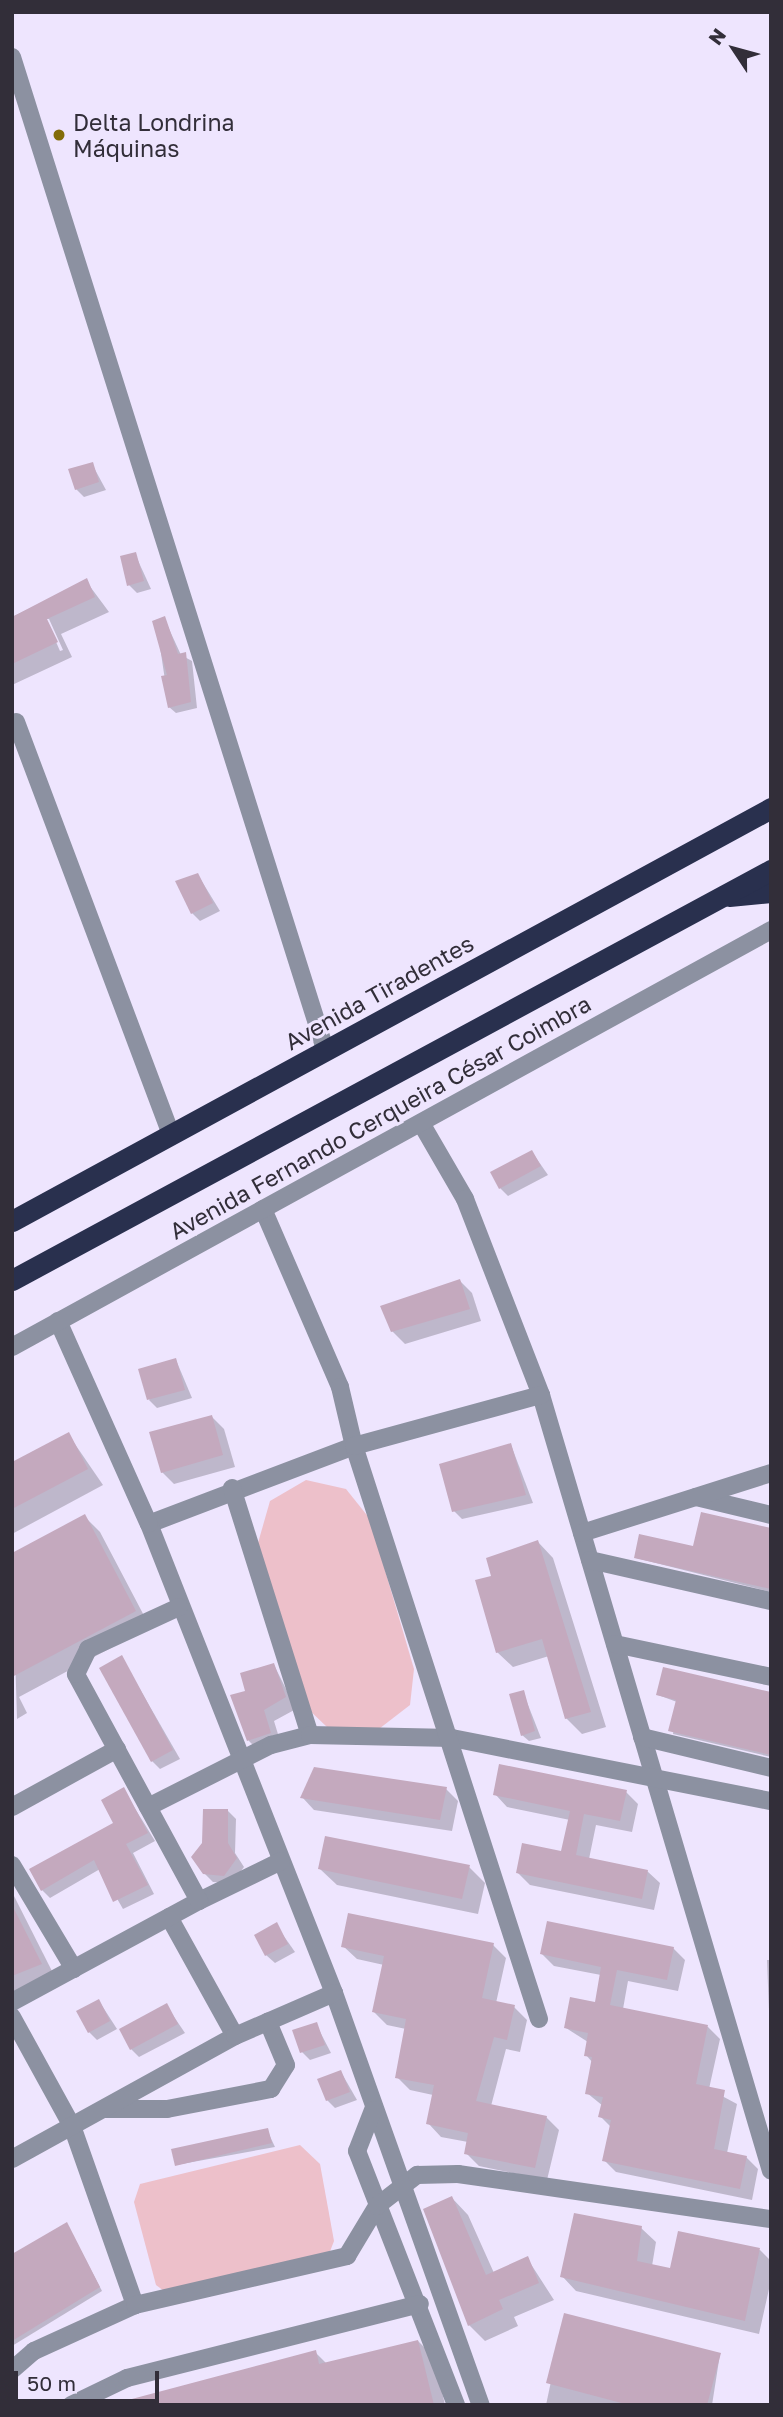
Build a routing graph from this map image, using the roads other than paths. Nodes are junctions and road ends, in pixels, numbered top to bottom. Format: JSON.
{"nodes":[{"id":1,"x":12,"y":57,"type":"edge"},
{"id":2,"x":16,"y":722,"type":"dead end"},
{"id":3,"x":771,"y":808,"type":"edge"},
{"id":4,"x":771,"y":870,"type":"edge"},
{"id":5,"x":771,"y":892,"type":"edge"},
{"id":6,"x":720,"y":897,"type":"junction"},
{"id":7,"x":771,"y":930,"type":"edge"},
{"id":8,"x":326,"y":1052,"type":"junction"},
{"id":9,"x":421,"y":1123,"type":"junction"},
{"id":10,"x":172,"y":1136,"type":"junction"},
{"id":11,"x":263,"y":1209,"type":"junction"},
{"id":12,"x":12,"y":1221,"type":"edge"},
{"id":13,"x":12,"y":1280,"type":"edge"},
{"id":14,"x":58,"y":1321,"type":"junction"},
{"id":15,"x":12,"y":1347,"type":"edge"},
{"id":16,"x":541,"y":1395,"type":"junction"},
{"id":17,"x":354,"y":1446,"type":"junction"},
{"id":18,"x":771,"y":1473,"type":"edge"},
{"id":19,"x":232,"y":1488,"type":"junction"},
{"id":20,"x":696,"y":1497,"type":"junction"},
{"id":21,"x":771,"y":1515,"type":"edge"},
{"id":22,"x":149,"y":1524,"type":"junction"},
{"id":23,"x":582,"y":1533,"type":"junction"},
{"id":24,"x":590,"y":1560,"type":"junction"},
{"id":25,"x":771,"y":1601,"type":"edge"},
{"id":26,"x":179,"y":1607,"type":"junction"},
{"id":27,"x":615,"y":1644,"type":"junction"},
{"id":28,"x":771,"y":1677,"type":"edge"},
{"id":29,"x":310,"y":1735,"type":"junction"},
{"id":30,"x":642,"y":1737,"type":"junction"},
{"id":31,"x":452,"y":1738,"type":"junction"},
{"id":32,"x":117,"y":1749,"type":"junction"},
{"id":33,"x":240,"y":1759,"type":"junction"},
{"id":34,"x":771,"y":1768,"type":"edge"},
{"id":35,"x":654,"y":1778,"type":"junction"},
{"id":36,"x":771,"y":1801,"type":"edge"},
{"id":37,"x":12,"y":1807,"type":"edge"},
{"id":38,"x":148,"y":1807,"type":"junction"},
{"id":39,"x":281,"y":1861,"type":"junction"},
{"id":40,"x":12,"y":1865,"type":"edge"},
{"id":41,"x":199,"y":1901,"type":"junction"},
{"id":42,"x":169,"y":1917,"type":"junction"},
{"id":43,"x":74,"y":1969,"type":"junction"},
{"id":44,"x":334,"y":1993,"type":"junction"},
{"id":45,"x":12,"y":2002,"type":"edge"},
{"id":46,"x":12,"y":2017,"type":"edge"},
{"id":47,"x":540,"y":2019,"type":"dead end"},
{"id":48,"x":268,"y":2022,"type":"junction"},
{"id":49,"x":236,"y":2036,"type":"junction"},
{"id":50,"x":103,"y":2109,"type":"junction"},
{"id":51,"x":373,"y":2110,"type":"junction"},
{"id":52,"x":72,"y":2126,"type":"junction"},
{"id":53,"x":12,"y":2159,"type":"edge"},
{"id":54,"x":771,"y":2171,"type":"edge"},
{"id":55,"x":400,"y":2183,"type":"junction"},
{"id":56,"x":377,"y":2206,"type":"junction"},
{"id":57,"x":771,"y":2220,"type":"edge"},
{"id":58,"x":420,"y":2304,"type":"junction"},
{"id":59,"x":135,"y":2305,"type":"junction"},
{"id":60,"x":459,"y":2347,"type":"junction"},
{"id":61,"x":440,"y":2354,"type":"junction"},
{"id":62,"x":12,"y":2370,"type":"edge"},
{"id":63,"x":474,"y":2387,"type":"junction"},
{"id":64,"x":454,"y":2399,"type":"edge"},
{"id":65,"x":71,"y":2405,"type":"edge"},
{"id":66,"x":481,"y":2405,"type":"edge"}],
"edges":[{"from":1,"to":8,"type":"street"},
{"from":2,"to":10,"type":"street"},
{"from":3,"to":8,"type":"highway","name":"Avenida Tiradentes"},
{"from":4,"to":6,"type":"highway"},
{"from":5,"to":6,"type":"highway"},
{"from":6,"to":13,"type":"highway"},
{"from":7,"to":9,"type":"street","name":"Avenida Fernando Cerqueira César Coimbra"},
{"from":8,"to":10,"type":"highway","name":"Avenida Tiradentes"},
{"from":9,"to":11,"type":"street","name":"Avenida Fernando Cerqueira César Coimbra"},
{"from":9,"to":16,"type":"street"},
{"from":10,"to":12,"type":"highway","name":"Avenida Tiradentes"},
{"from":11,"to":14,"type":"street","name":"Avenida Fernando Cerqueira César Coimbra"},
{"from":11,"to":17,"type":"street"},
{"from":14,"to":15,"type":"street","name":"Avenida Fernando Cerqueira César Coimbra"},
{"from":14,"to":22,"type":"street"},
{"from":16,"to":17,"type":"street"},
{"from":16,"to":23,"type":"street"},
{"from":17,"to":19,"type":"street"},
{"from":17,"to":31,"type":"street"},
{"from":18,"to":20,"type":"street"},
{"from":19,"to":22,"type":"street"},
{"from":19,"to":29,"type":"street"},
{"from":20,"to":21,"type":"street"},
{"from":20,"to":23,"type":"street"},
{"from":22,"to":26,"type":"street"},
{"from":23,"to":24,"type":"street"},
{"from":24,"to":25,"type":"street"},
{"from":24,"to":27,"type":"street"},
{"from":26,"to":32,"type":"street"},
{"from":26,"to":33,"type":"street"},
{"from":27,"to":28,"type":"street"},
{"from":27,"to":30,"type":"street"},
{"from":29,"to":31,"type":"street"},
{"from":29,"to":33,"type":"street"},
{"from":30,"to":34,"type":"street"},
{"from":30,"to":35,"type":"street"},
{"from":31,"to":35,"type":"street"},
{"from":31,"to":47,"type":"street"},
{"from":32,"to":37,"type":"street"},
{"from":32,"to":38,"type":"street"},
{"from":33,"to":38,"type":"street"},
{"from":33,"to":39,"type":"street"},
{"from":35,"to":36,"type":"street"},
{"from":35,"to":54,"type":"street"},
{"from":38,"to":41,"type":"street"},
{"from":39,"to":41,"type":"street"},
{"from":39,"to":44,"type":"street"},
{"from":40,"to":43,"type":"street"},
{"from":41,"to":42,"type":"street"},
{"from":42,"to":43,"type":"street"},
{"from":42,"to":49,"type":"street"},
{"from":43,"to":45,"type":"street"},
{"from":44,"to":48,"type":"street"},
{"from":44,"to":51,"type":"street"},
{"from":46,"to":52,"type":"street"},
{"from":48,"to":49,"type":"street"},
{"from":48,"to":50,"type":"street"},
{"from":49,"to":50,"type":"street"},
{"from":50,"to":52,"type":"street"},
{"from":51,"to":55,"type":"street"},
{"from":51,"to":56,"type":"street"},
{"from":52,"to":53,"type":"street"},
{"from":52,"to":59,"type":"street"},
{"from":55,"to":56,"type":"street"},
{"from":55,"to":57,"type":"street"},
{"from":55,"to":60,"type":"street"},
{"from":56,"to":58,"type":"street"},
{"from":56,"to":59,"type":"street"},
{"from":58,"to":61,"type":"street"},
{"from":58,"to":65,"type":"street"},
{"from":59,"to":62,"type":"street"},
{"from":60,"to":61,"type":"street"},
{"from":60,"to":63,"type":"street"},
{"from":61,"to":64,"type":"street"},
{"from":63,"to":64,"type":"street"},
{"from":63,"to":66,"type":"street"}]}
